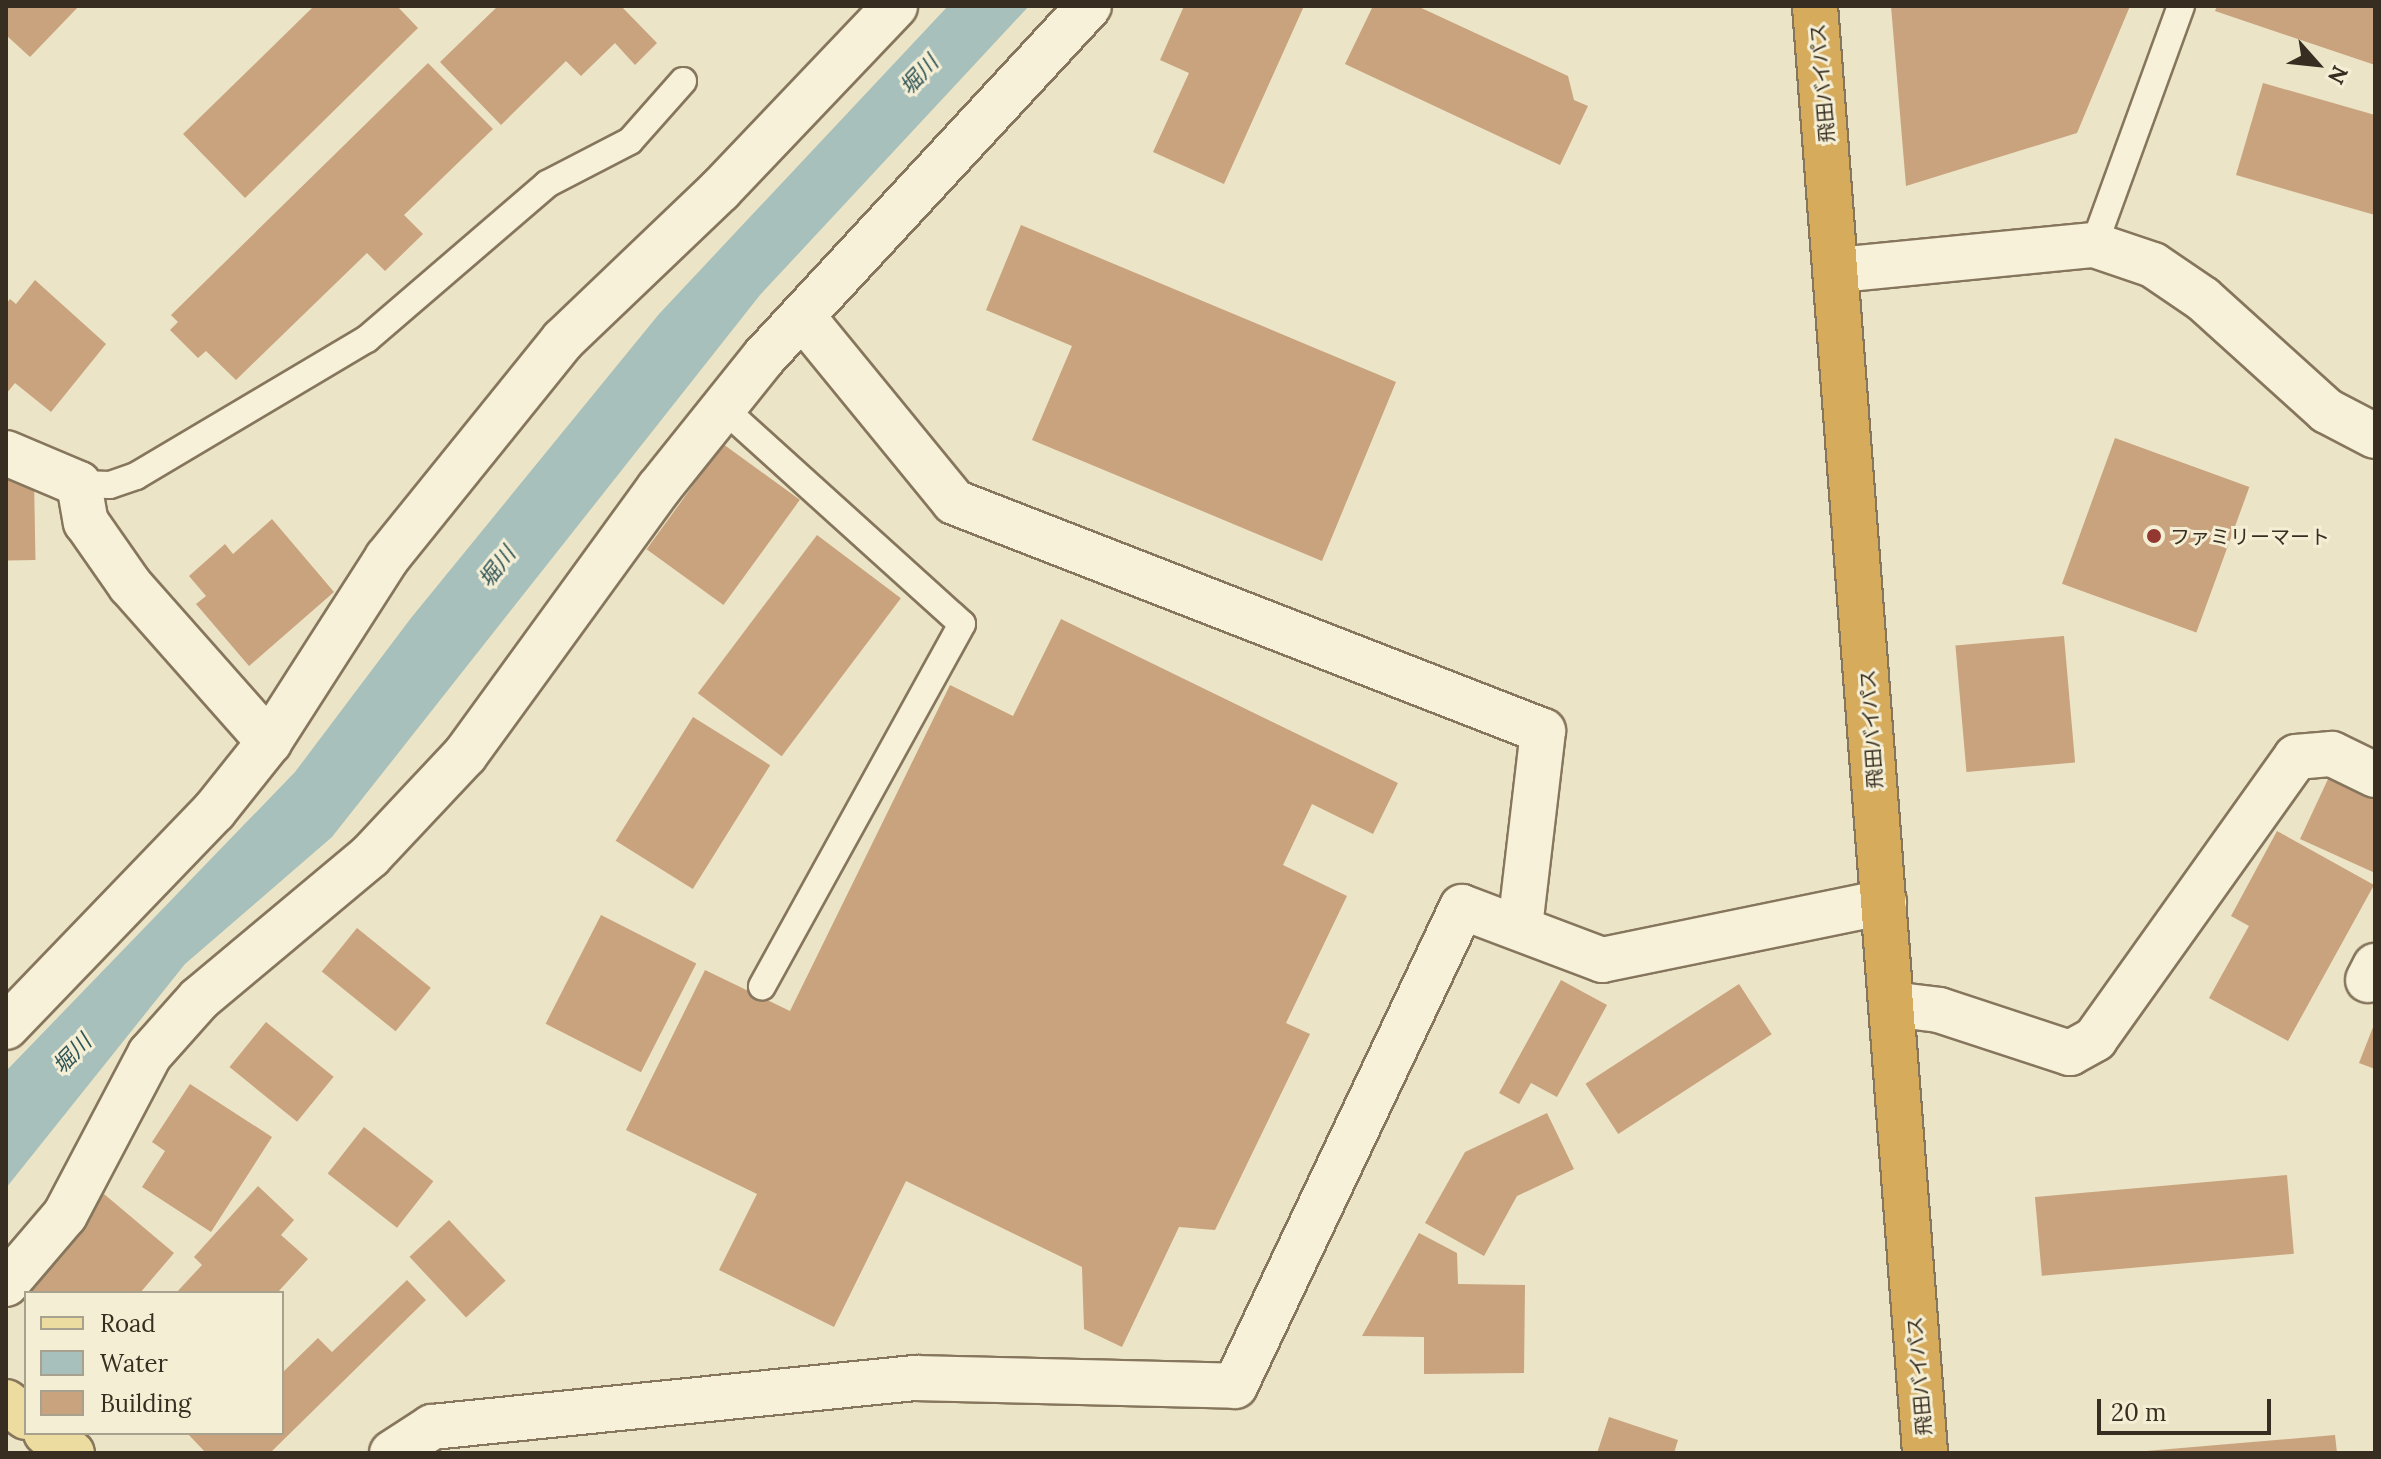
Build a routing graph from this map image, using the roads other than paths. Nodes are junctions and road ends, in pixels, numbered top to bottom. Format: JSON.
{"nodes":[{"id":1,"x":895,"y":6,"type":"edge"},
{"id":2,"x":1089,"y":6,"type":"edge"},
{"id":3,"x":1815,"y":6,"type":"edge"},
{"id":4,"x":2181,"y":6,"type":"edge"},
{"id":5,"x":683,"y":81,"type":"dead end"},
{"id":6,"x":2094,"y":245,"type":"junction"},
{"id":7,"x":1838,"y":270,"type":"junction"},
{"id":8,"x":802,"y":316,"type":"junction"},
{"id":9,"x":723,"y":408,"type":"junction"},
{"id":10,"x":2375,"y":436,"type":"edge"},
{"id":11,"x":6,"y":453,"type":"edge"},
{"id":12,"x":79,"y":484,"type":"junction"},
{"id":13,"x":269,"y":742,"type":"junction"},
{"id":14,"x":2375,"y":775,"type":"edge"},
{"id":15,"x":1884,"y":902,"type":"junction"},
{"id":16,"x":1520,"y":928,"type":"junction"},
{"id":17,"x":762,"y":987,"type":"dead end"},
{"id":18,"x":1891,"y":1004,"type":"junction"},
{"id":19,"x":6,"y":1027,"type":"edge"},
{"id":20,"x":6,"y":1284,"type":"edge"},
{"id":21,"x":6,"y":1402,"type":"edge"},
{"id":22,"x":24,"y":1416,"type":"edge"},
{"id":23,"x":49,"y":1435,"type":"edge"},
{"id":24,"x":72,"y":1453,"type":"edge"},
{"id":25,"x":392,"y":1453,"type":"edge"},
{"id":26,"x":1925,"y":1453,"type":"edge"}],
"edges":[{"from":1,"to":13,"type":"street"},
{"from":2,"to":8,"type":"street"},
{"from":3,"to":7,"type":"highway","name":"飛田バイパス"},
{"from":4,"to":6,"type":"lane"},
{"from":5,"to":12,"type":"lane"},
{"from":6,"to":7,"type":"street"},
{"from":6,"to":10,"type":"street"},
{"from":7,"to":15,"type":"highway","name":"飛田バイパス"},
{"from":8,"to":9,"type":"street"},
{"from":8,"to":16,"type":"street"},
{"from":9,"to":17,"type":"lane"},
{"from":9,"to":20,"type":"street"},
{"from":11,"to":12,"type":"street"},
{"from":12,"to":13,"type":"street"},
{"from":13,"to":19,"type":"street"},
{"from":14,"to":18,"type":"street"},
{"from":15,"to":16,"type":"street"},
{"from":15,"to":18,"type":"highway","name":"飛田バイパス"},
{"from":16,"to":25,"type":"street"},
{"from":18,"to":26,"type":"highway","name":"飛田バイパス"},
{"from":21,"to":22,"type":"main road"},
{"from":23,"to":24,"type":"main road"}]}
